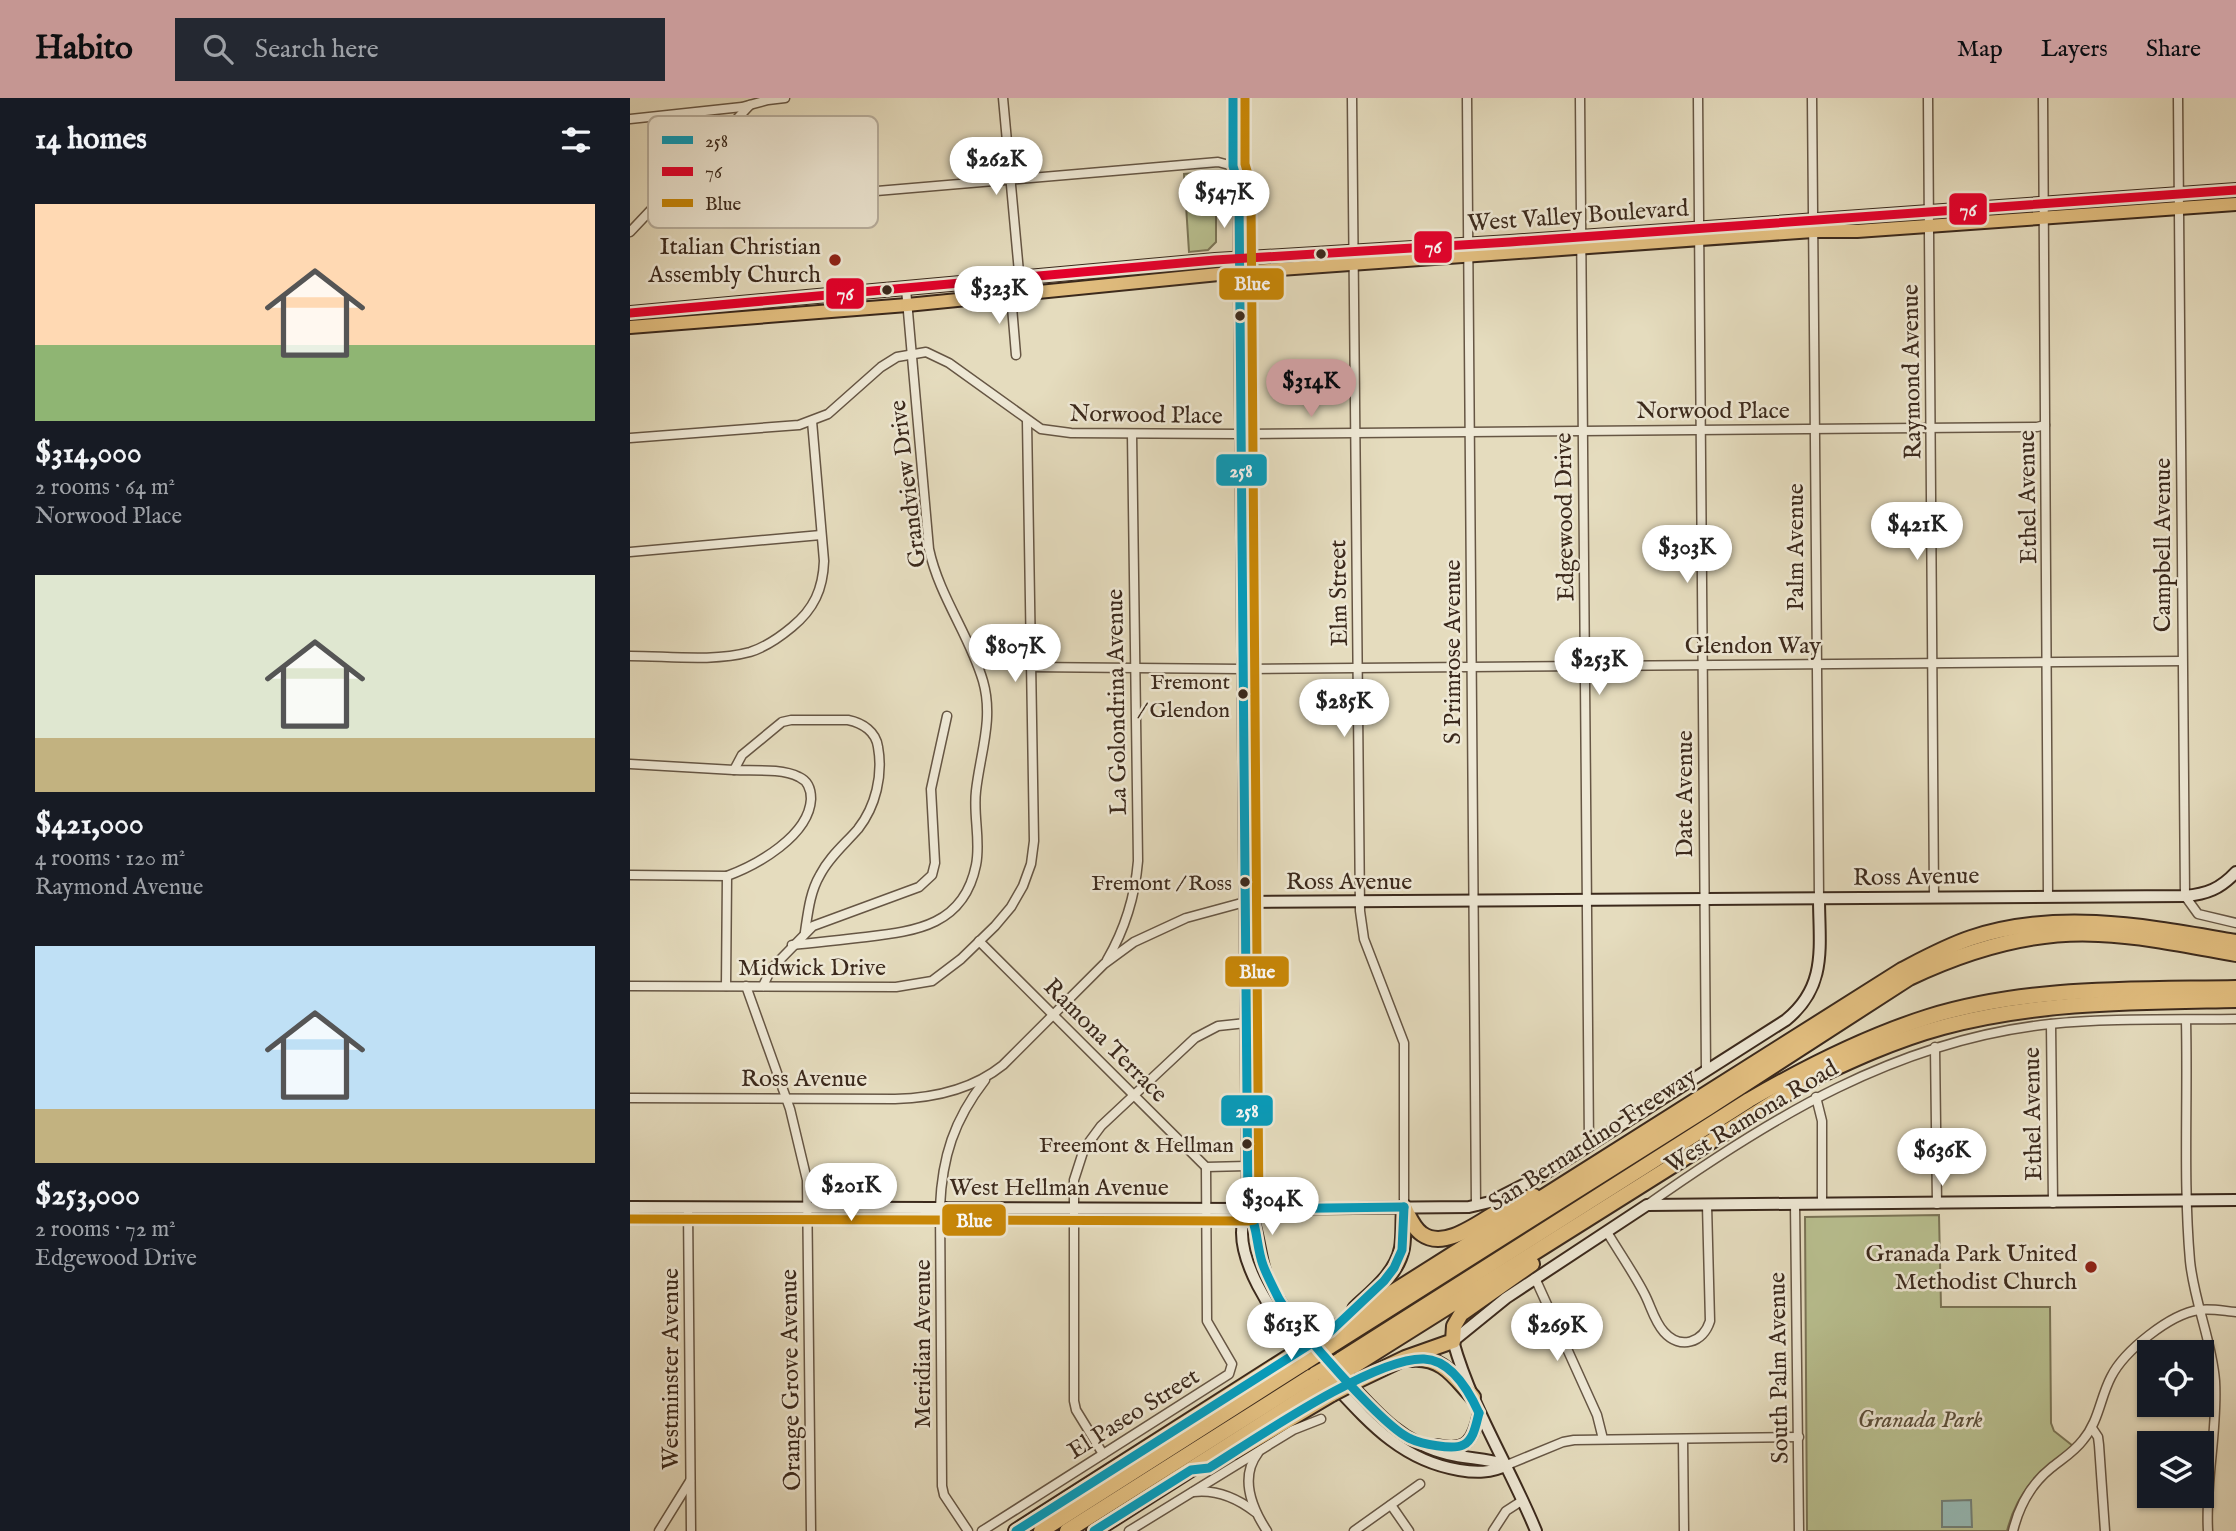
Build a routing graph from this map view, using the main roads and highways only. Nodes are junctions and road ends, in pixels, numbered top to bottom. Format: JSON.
{"nodes":[{"id":1,"x":2236,"y":190,"type":"edge"},
{"id":2,"x":2236,"y":204,"type":"edge"},
{"id":3,"x":1813,"y":225,"type":"junction"},
{"id":4,"x":1581,"y":242,"type":"junction"},
{"id":5,"x":757,"y":302,"type":"junction"},
{"id":6,"x":630,"y":313,"type":"edge"},
{"id":7,"x":717,"y":320,"type":"junction"},
{"id":8,"x":630,"y":327,"type":"edge"},
{"id":9,"x":2236,"y":942,"type":"edge"},
{"id":10,"x":2236,"y":954,"type":"edge"},
{"id":11,"x":2236,"y":988,"type":"edge"},
{"id":12,"x":2236,"y":1000,"type":"edge"},
{"id":13,"x":1928,"y":1017,"type":"junction"},
{"id":14,"x":1895,"y":1043,"type":"junction"},
{"id":15,"x":1654,"y":1178,"type":"junction"},
{"id":16,"x":1558,"y":1188,"type":"junction"},
{"id":17,"x":1482,"y":1285,"type":"junction"},
{"id":18,"x":1432,"y":1301,"type":"junction"},
{"id":19,"x":1327,"y":1339,"type":"junction"},
{"id":20,"x":1300,"y":1358,"type":"junction"},
{"id":21,"x":1400,"y":1360,"type":"junction"},
{"id":22,"x":1344,"y":1364,"type":"junction"},
{"id":23,"x":1323,"y":1384,"type":"junction"},
{"id":24,"x":1230,"y":1396,"type":"junction"},
{"id":25,"x":1473,"y":1397,"type":"road end"},
{"id":26,"x":1204,"y":1428,"type":"junction"},
{"id":27,"x":1016,"y":1531,"type":"edge"},
{"id":28,"x":1041,"y":1531,"type":"edge"},
{"id":29,"x":1067,"y":1531,"type":"edge"},
{"id":30,"x":1094,"y":1531,"type":"edge"}],
"edges":[{"from":1,"to":3,"type":"main road","name":"West Valley Boulevard"},
{"from":2,"to":3,"type":"main road","name":"West Valley Boulevard"},
{"from":3,"to":4,"type":"main road","name":"West Valley Boulevard"},
{"from":3,"to":4,"type":"main road","name":"West Valley Boulevard"},
{"from":4,"to":5,"type":"main road","name":"West Valley Boulevard"},
{"from":4,"to":7,"type":"main road","name":"West Valley Boulevard"},
{"from":5,"to":6,"type":"main road","name":"West Valley Boulevard"},
{"from":5,"to":7,"type":"main road"},
{"from":7,"to":8,"type":"main road","name":"West Valley Boulevard"},
{"from":9,"to":16,"type":"highway","name":"San Bernardino Freeway"},
{"from":10,"to":19,"type":"highway"},
{"from":11,"to":13,"type":"highway"},
{"from":12,"to":14,"type":"highway"},
{"from":13,"to":14,"type":"highway"},
{"from":13,"to":18,"type":"highway"},
{"from":14,"to":15,"type":"highway"},
{"from":15,"to":17,"type":"highway"},
{"from":15,"to":21,"type":"highway"},
{"from":16,"to":19,"type":"highway","name":"San Bernardino Freeway"},
{"from":16,"to":19,"type":"highway"},
{"from":17,"to":18,"type":"highway"},
{"from":17,"to":22,"type":"highway"},
{"from":18,"to":22,"type":"highway"},
{"from":19,"to":20,"type":"highway","bridge":true},
{"from":20,"to":24,"type":"highway"},
{"from":20,"to":26,"type":"highway"},
{"from":21,"to":23,"type":"highway","bridge":true},
{"from":21,"to":25,"type":"highway"},
{"from":22,"to":23,"type":"highway","bridge":true},
{"from":23,"to":29,"type":"highway"},
{"from":23,"to":30,"type":"highway"},
{"from":24,"to":26,"type":"highway"},
{"from":24,"to":27,"type":"highway"},
{"from":26,"to":28,"type":"highway"}]}
